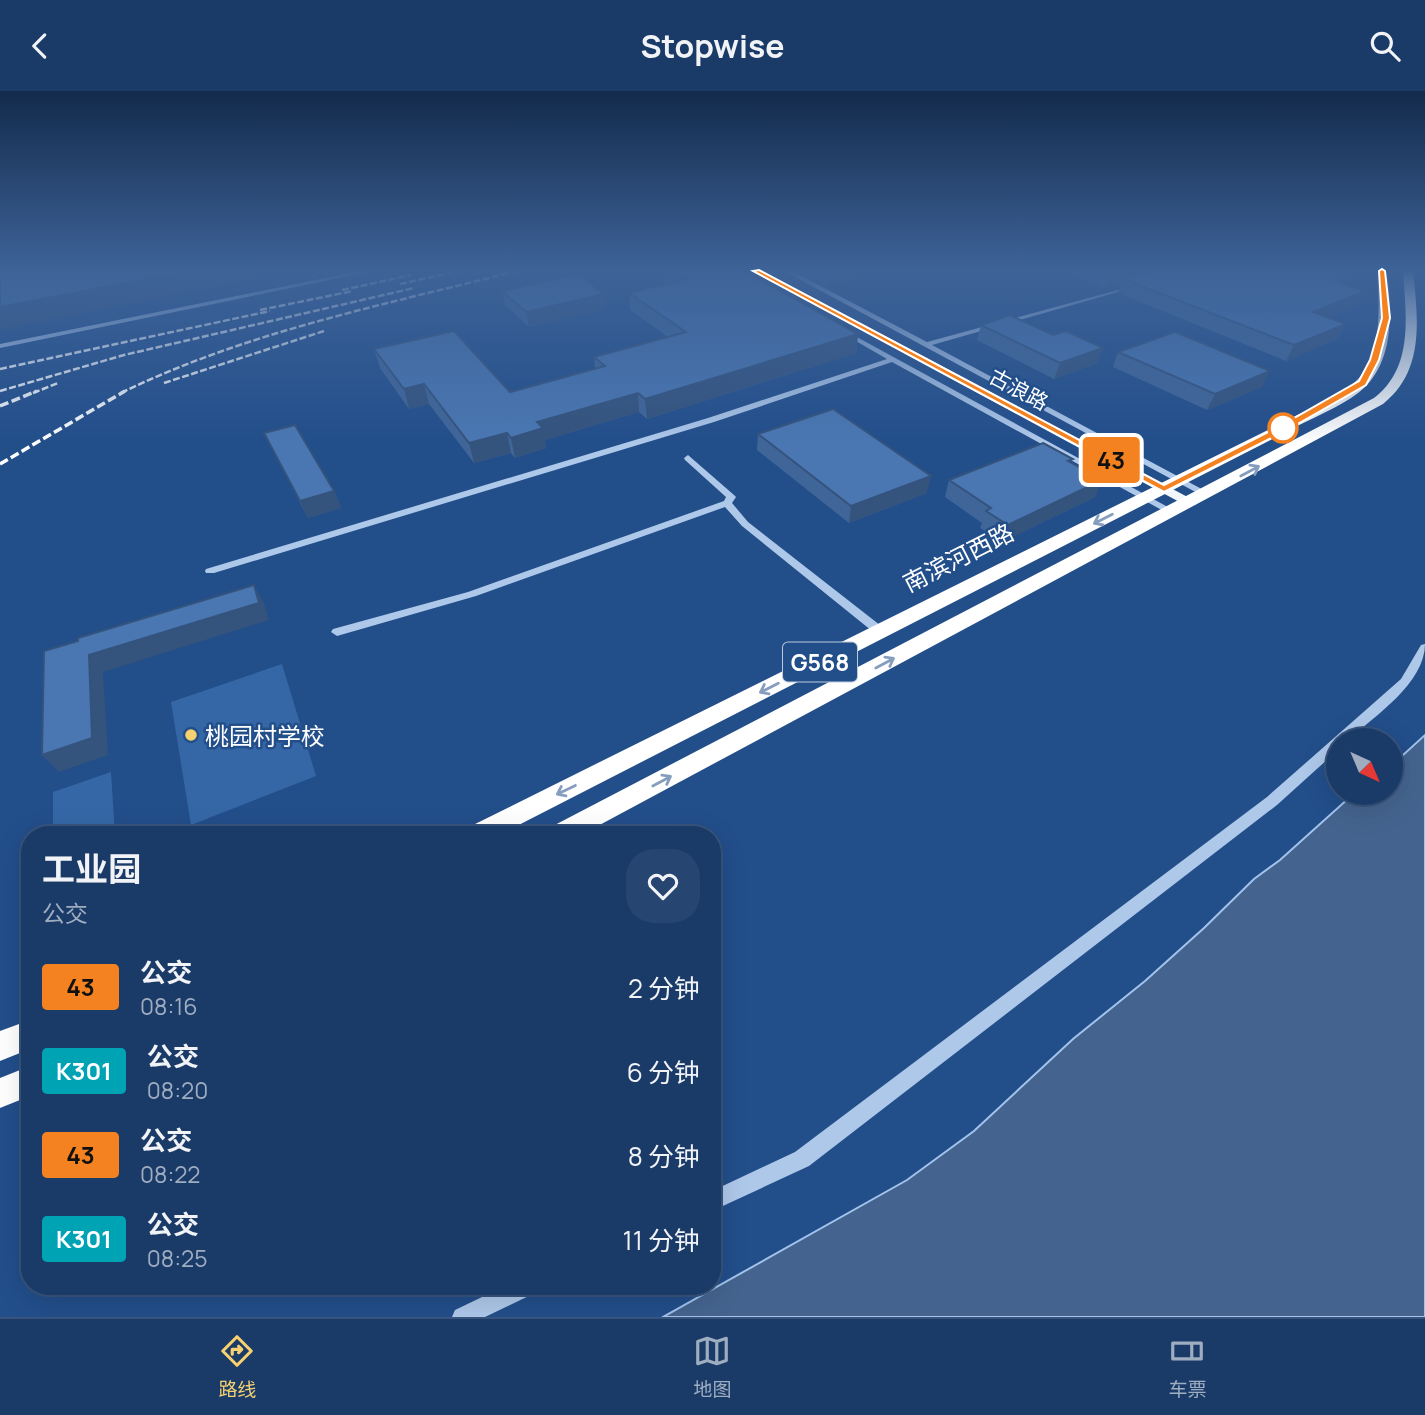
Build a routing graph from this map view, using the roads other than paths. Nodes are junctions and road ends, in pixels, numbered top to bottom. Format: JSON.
{"nodes":[{"id":1,"x":91,"y":328,"type":"edge"},
{"id":2,"x":836,"y":328,"type":"edge"},
{"id":3,"x":857,"y":328,"type":"edge"},
{"id":4,"x":898,"y":328,"type":"edge"},
{"id":5,"x":985,"y":328,"type":"edge"},
{"id":6,"x":1383,"y":328,"type":"edge"},
{"id":7,"x":1413,"y":328,"type":"edge"},
{"id":8,"x":929,"y":344,"type":"junction"},
{"id":9,"x":0,"y":347,"type":"edge"},
{"id":10,"x":892,"y":359,"type":"junction"},
{"id":11,"x":688,"y":458,"type":"dead end"},
{"id":12,"x":1163,"y":489,"type":"junction"},
{"id":13,"x":727,"y":503,"type":"junction"},
{"id":14,"x":1189,"y":503,"type":"junction"},
{"id":15,"x":211,"y":571,"type":"dead end"},
{"id":16,"x":337,"y":632,"type":"dead end"},
{"id":17,"x":881,"y":632,"type":"junction"},
{"id":18,"x":1425,"y":648,"type":"edge"},
{"id":19,"x":1354,"y":728,"type":"edge"},
{"id":20,"x":1326,"y":752,"type":"edge"},
{"id":21,"x":494,"y":826,"type":"edge"},
{"id":22,"x":575,"y":826,"type":"edge"},
{"id":23,"x":21,"y":1038,"type":"edge"},
{"id":24,"x":0,"y":1046,"type":"edge"},
{"id":25,"x":21,"y":1085,"type":"edge"},
{"id":26,"x":0,"y":1093,"type":"edge"},
{"id":27,"x":721,"y":1197,"type":"edge"},
{"id":28,"x":509,"y":1295,"type":"edge"},
{"id":29,"x":462,"y":1317,"type":"edge"}],
"edges":[{"from":1,"to":9,"type":"street"},
{"from":2,"to":10,"type":"street"},
{"from":3,"to":12,"type":"main road","name":"古浪路"},
{"from":4,"to":8,"type":"street"},
{"from":5,"to":8,"type":"street"},
{"from":6,"to":12,"type":"highway","name":"南滨河西路","number":"G568"},
{"from":14,"to":7,"type":"highway","number":"G568","one_way":true},
{"from":8,"to":12,"type":"street"},
{"from":10,"to":12,"type":"street"},
{"from":10,"to":15,"type":"street"},
{"from":11,"to":13,"type":"street"},
{"from":12,"to":14,"type":"main road","name":"古浪路"},
{"from":12,"to":14,"type":"street"},
{"from":12,"to":17,"type":"highway","name":"南滨河西路","number":"G568","one_way":true},
{"from":13,"to":16,"type":"street"},
{"from":13,"to":17,"type":"street"},
{"from":22,"to":14,"type":"highway","number":"G568","one_way":true},
{"from":17,"to":21,"type":"highway","name":"南滨河西路","number":"G568","one_way":true},
{"from":18,"to":19,"type":"street"},
{"from":20,"to":27,"type":"street"},
{"from":23,"to":24,"type":"highway"},
{"from":25,"to":26,"type":"highway"},
{"from":28,"to":29,"type":"street"}]}
